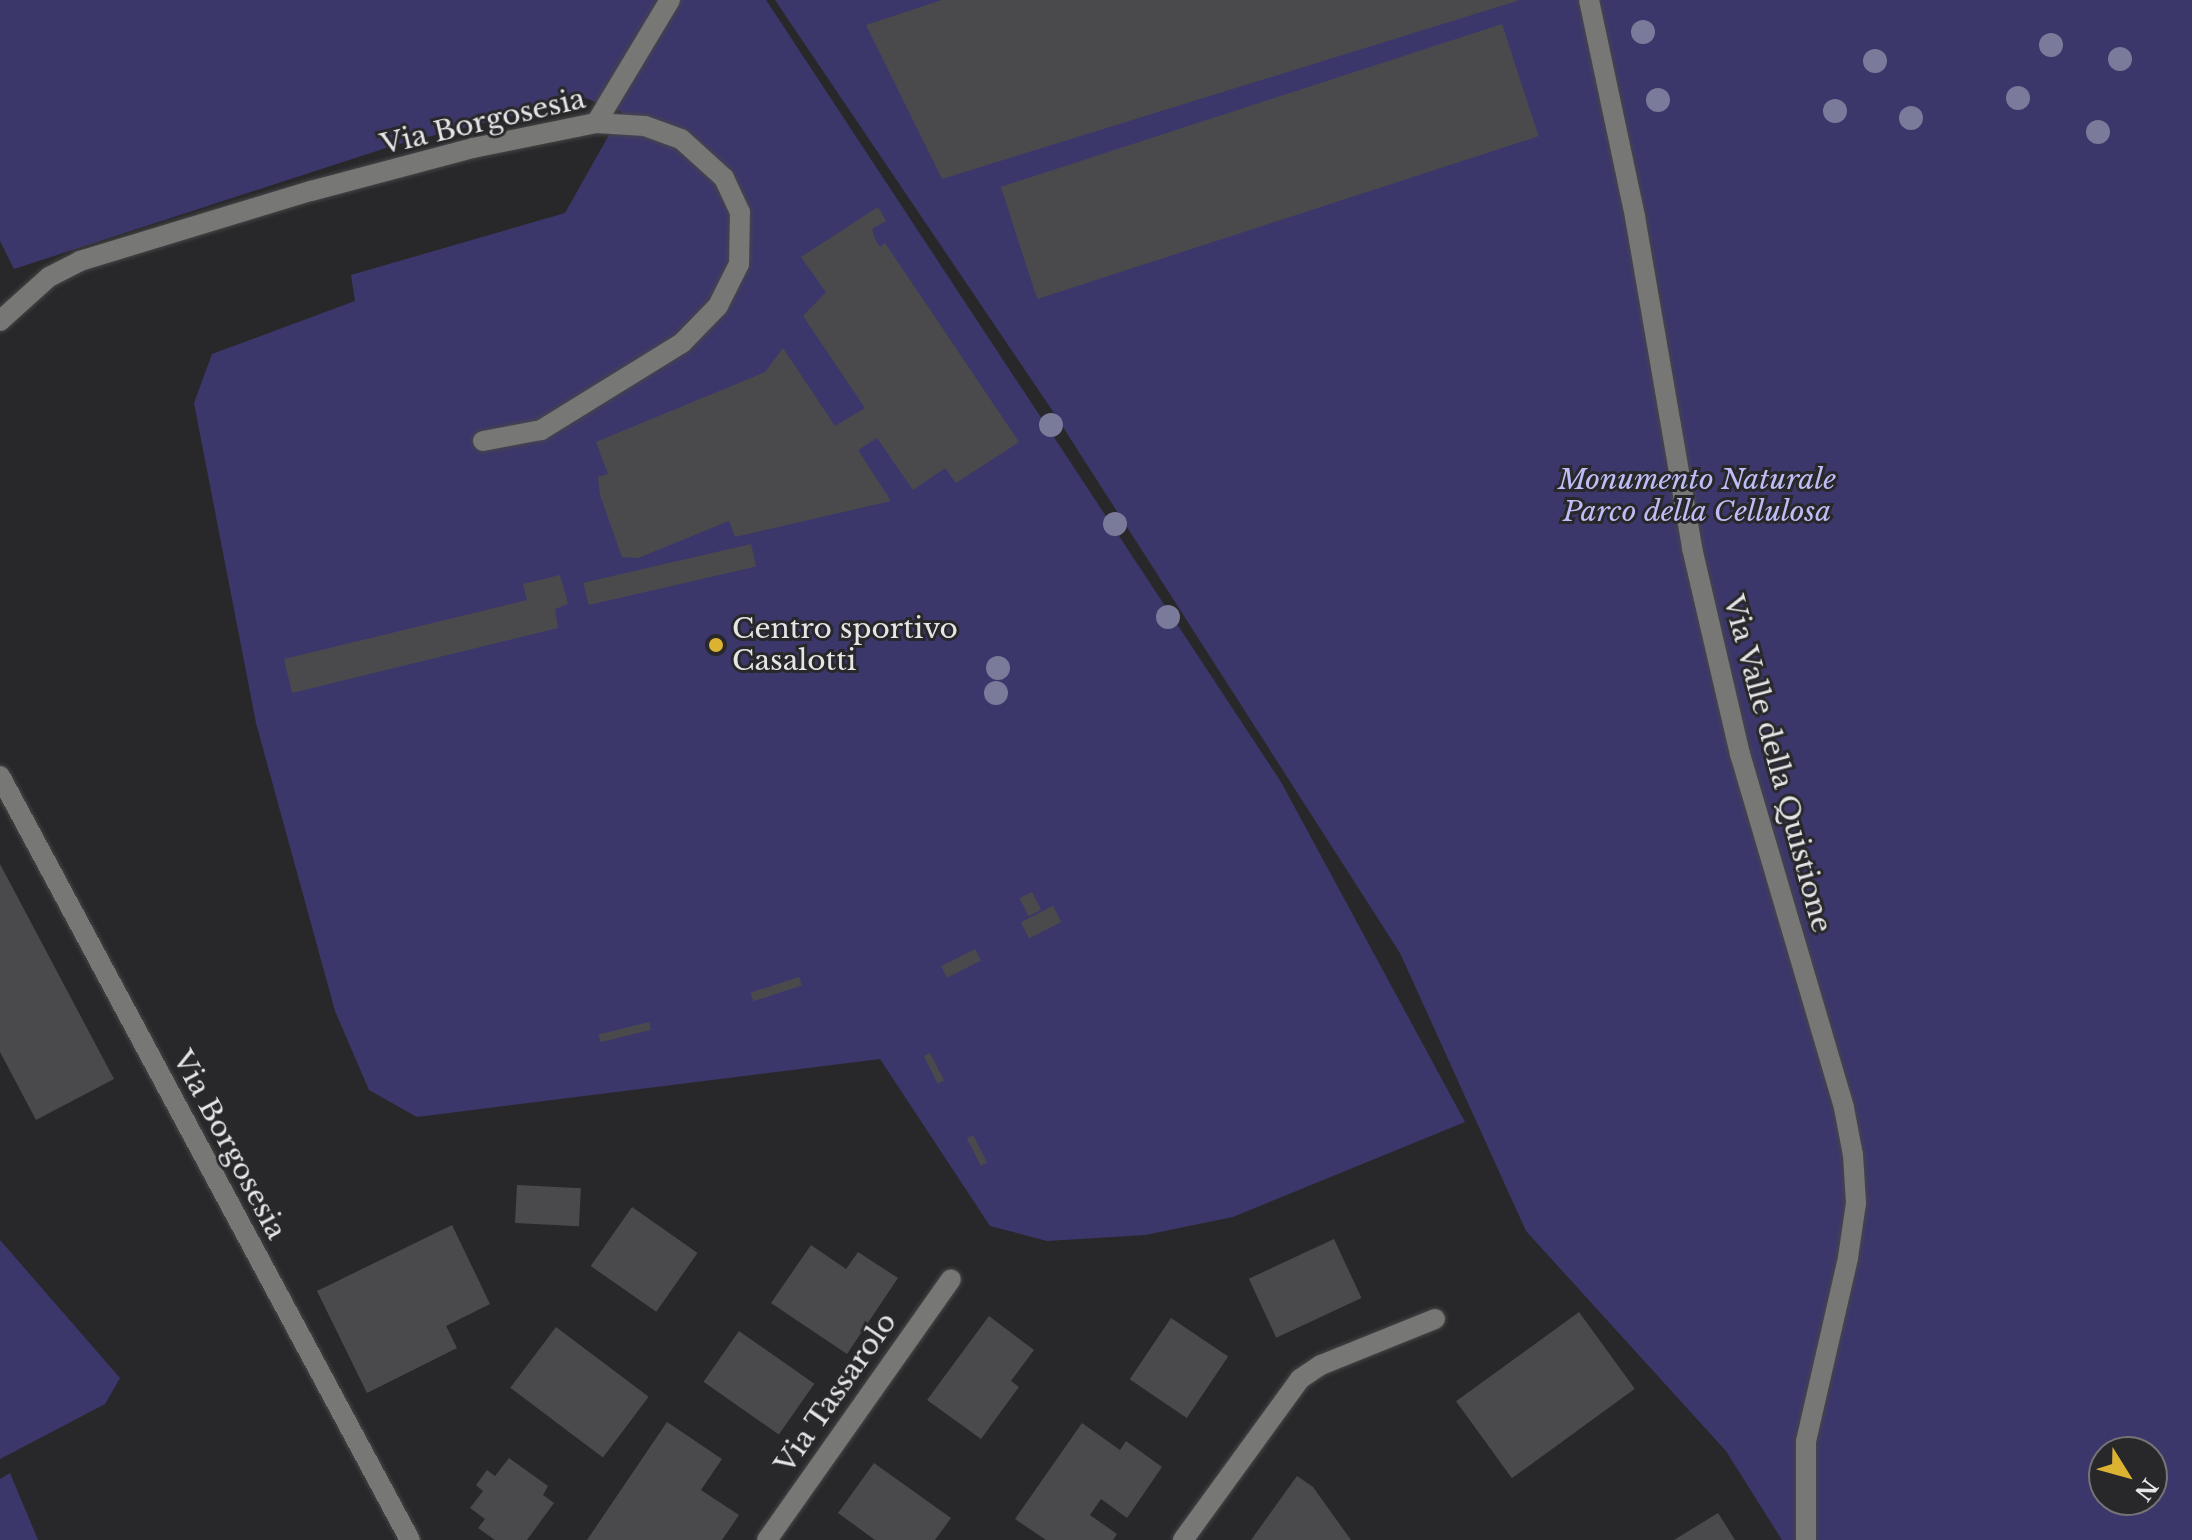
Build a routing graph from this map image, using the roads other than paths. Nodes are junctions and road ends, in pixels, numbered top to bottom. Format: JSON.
{"nodes":[{"id":1,"x":670,"y":0,"type":"edge"},
{"id":2,"x":1589,"y":0,"type":"edge"},
{"id":3,"x":596,"y":123,"type":"junction"},
{"id":4,"x":0,"y":321,"type":"edge"},
{"id":5,"x":483,"y":441,"type":"dead end"},
{"id":6,"x":0,"y":776,"type":"edge"},
{"id":7,"x":951,"y":1279,"type":"dead end"},
{"id":8,"x":1435,"y":1319,"type":"dead end"},
{"id":9,"x":410,"y":1540,"type":"edge"},
{"id":10,"x":767,"y":1540,"type":"edge"},
{"id":11,"x":1183,"y":1540,"type":"edge"},
{"id":12,"x":1806,"y":1540,"type":"edge"}],
"edges":[{"from":1,"to":3,"type":"street"},
{"from":2,"to":12,"type":"street","name":"Via Valle della Quistione"},
{"from":3,"to":4,"type":"street","name":"Via Borgosesia"},
{"from":3,"to":5,"type":"street","name":"Via Borgosesia"},
{"from":6,"to":9,"type":"street","name":"Via Borgosesia"},
{"from":7,"to":10,"type":"street","name":"Via Tassarolo"},
{"from":8,"to":11,"type":"street"}]}
